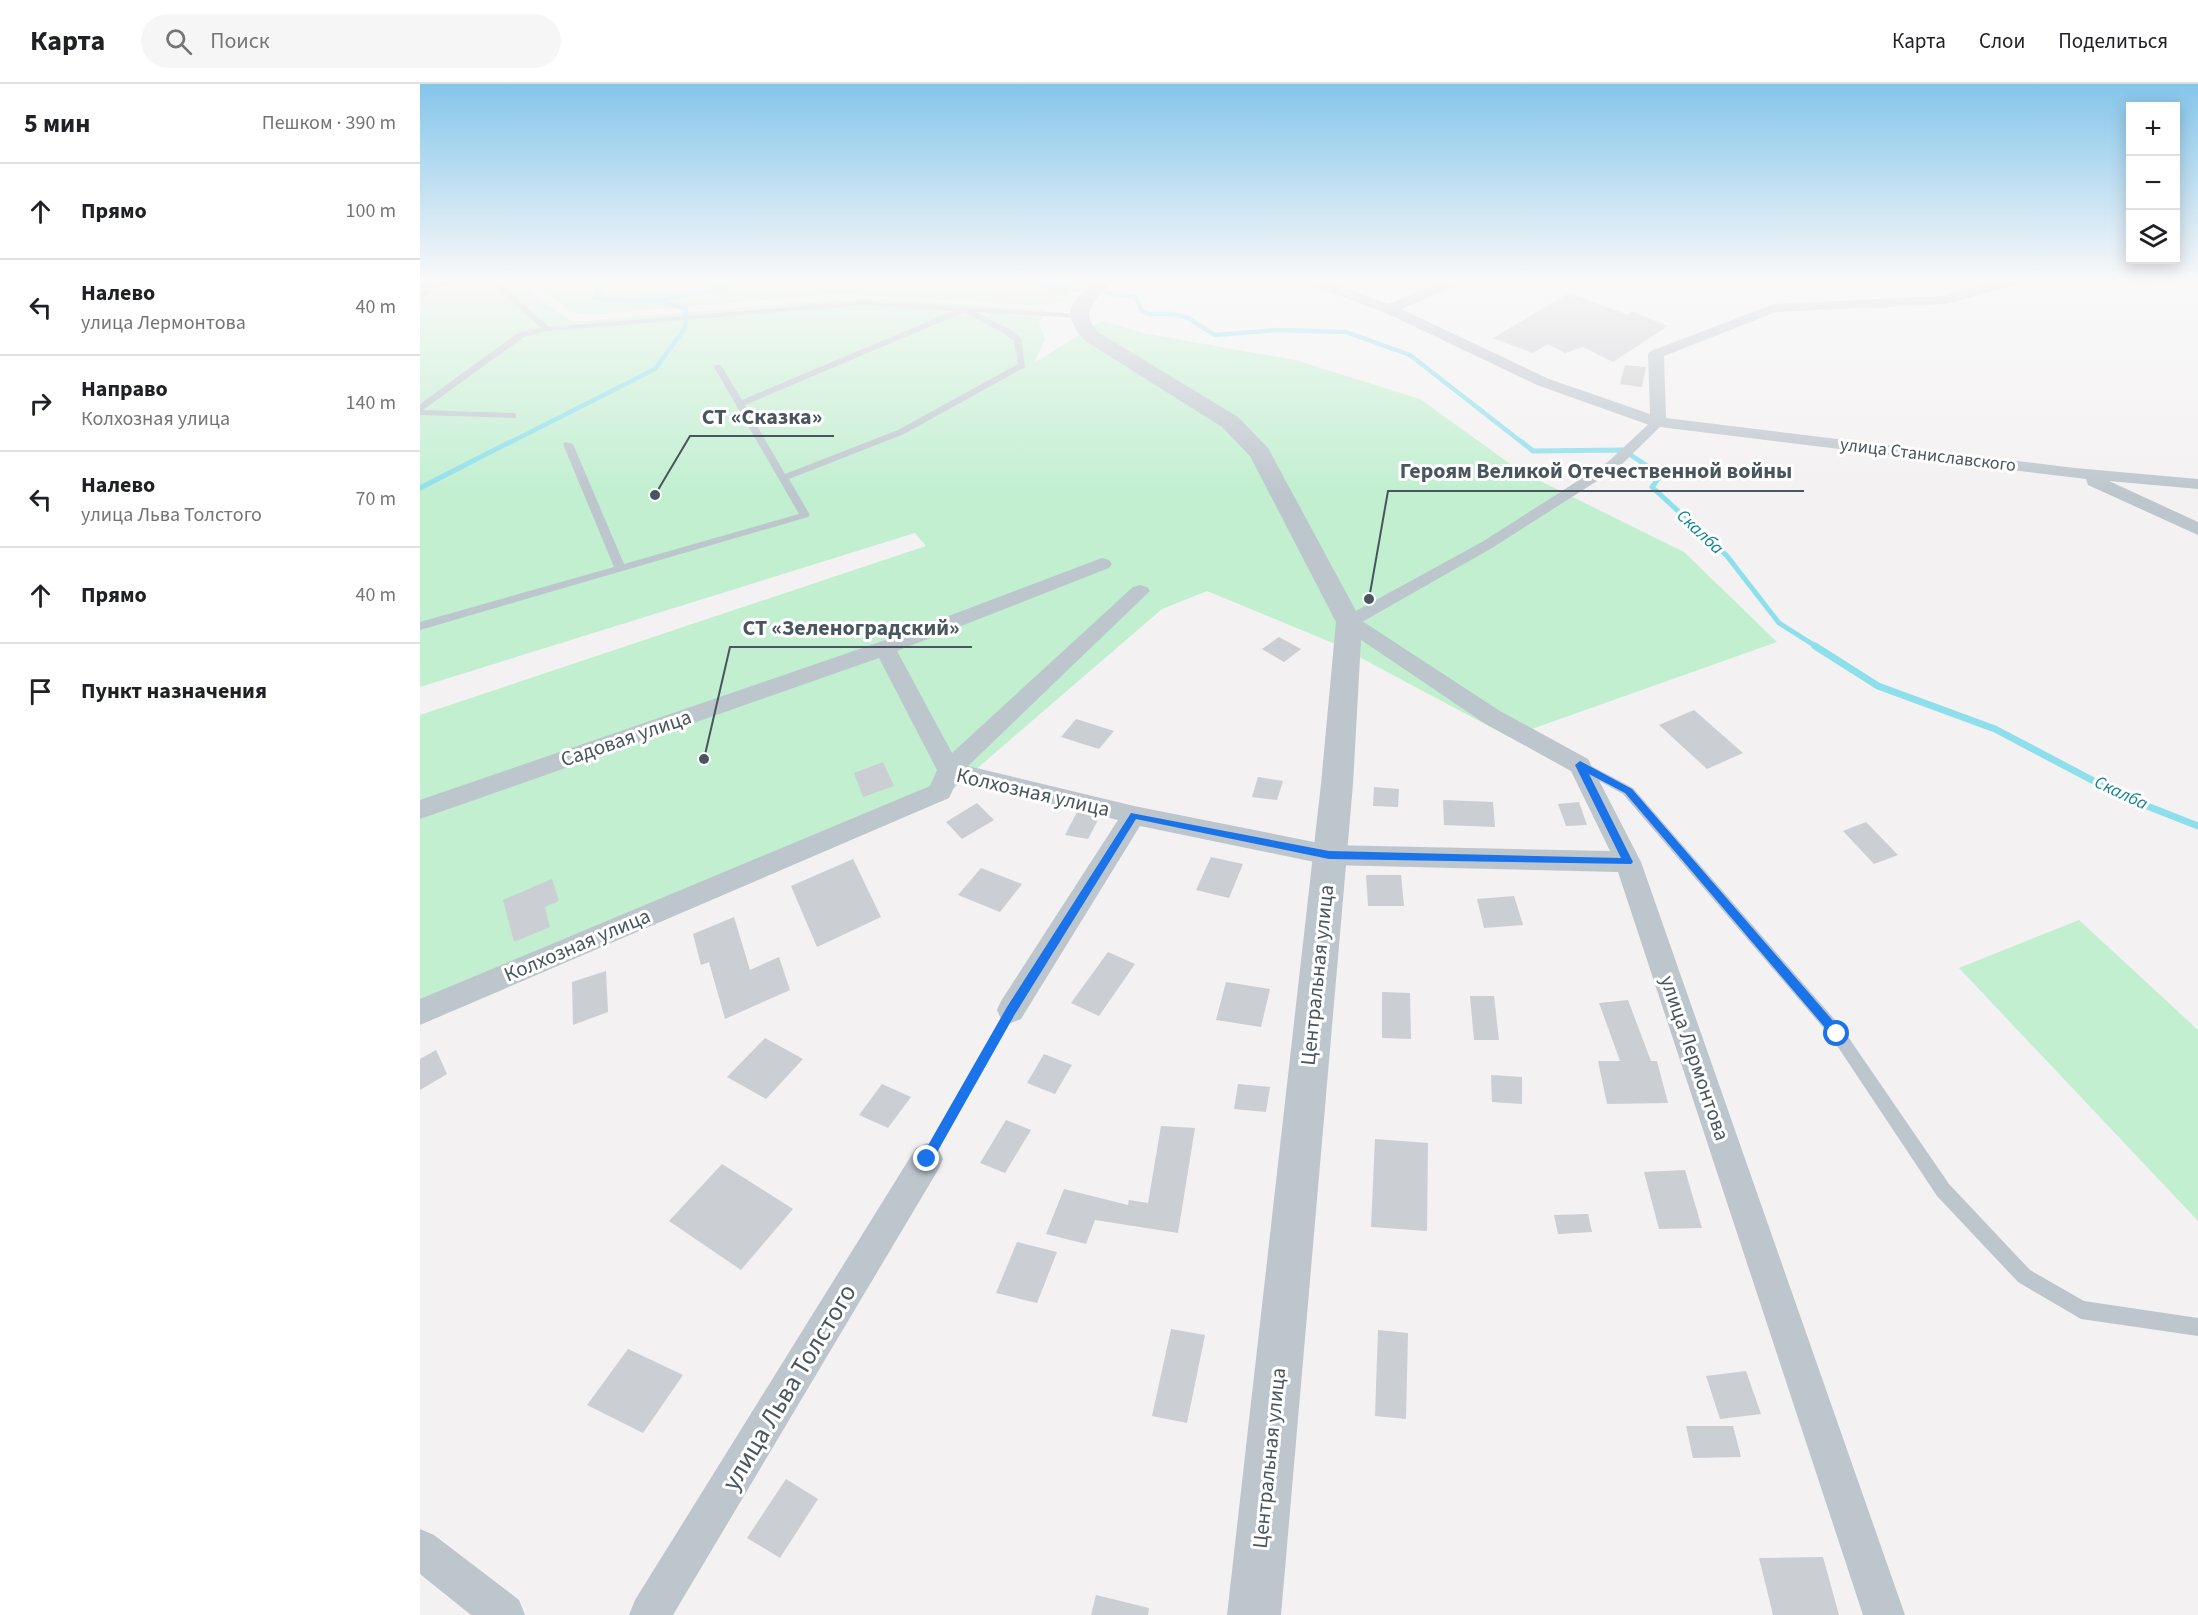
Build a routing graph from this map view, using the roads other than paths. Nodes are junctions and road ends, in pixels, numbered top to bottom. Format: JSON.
{"nodes":[{"id":1,"x":499,"y":351,"type":"edge"},
{"id":2,"x":864,"y":351,"type":"edge"},
{"id":3,"x":1020,"y":351,"type":"edge"},
{"id":4,"x":1123,"y":351,"type":"edge"},
{"id":5,"x":1479,"y":351,"type":"edge"},
{"id":6,"x":1663,"y":351,"type":"edge"},
{"id":7,"x":718,"y":367,"type":"dead end"},
{"id":8,"x":740,"y":404,"type":"junction"},
{"id":9,"x":420,"y":410,"type":"edge"},
{"id":10,"x":513,"y":416,"type":"dead end"},
{"id":11,"x":1658,"y":422,"type":"junction"},
{"id":12,"x":568,"y":444,"type":"dead end"},
{"id":13,"x":2075,"y":472,"type":"junction"},
{"id":14,"x":783,"y":478,"type":"junction"},
{"id":15,"x":2198,"y":484,"type":"edge"},
{"id":16,"x":2198,"y":529,"type":"edge"},
{"id":17,"x":1102,"y":564,"type":"dead end"},
{"id":18,"x":620,"y":568,"type":"junction"},
{"id":19,"x":1140,"y":591,"type":"dead end"},
{"id":20,"x":1349,"y":622,"type":"junction"},
{"id":21,"x":420,"y":626,"type":"edge"},
{"id":22,"x":885,"y":648,"type":"junction"},
{"id":23,"x":1580,"y":765,"type":"junction"},
{"id":24,"x":949,"y":770,"type":"junction"},
{"id":25,"x":420,"y":810,"type":"edge"},
{"id":26,"x":1134,"y":815,"type":"junction"},
{"id":27,"x":1329,"y":855,"type":"junction"},
{"id":28,"x":1628,"y":862,"type":"junction"},
{"id":29,"x":1011,"y":1010,"type":"road end"},
{"id":30,"x":420,"y":1012,"type":"edge"},
{"id":31,"x":927,"y":1159,"type":"road end"},
{"id":32,"x":2198,"y":1327,"type":"edge"},
{"id":33,"x":420,"y":1550,"type":"edge"},
{"id":34,"x":504,"y":1615,"type":"edge"},
{"id":35,"x":650,"y":1615,"type":"edge"},
{"id":36,"x":1254,"y":1615,"type":"edge"},
{"id":37,"x":1884,"y":1615,"type":"edge"}],
"edges":[{"from":1,"to":9,"type":"lane"},
{"from":2,"to":8,"type":"lane"},
{"from":3,"to":14,"type":"lane"},
{"from":4,"to":20,"type":"street"},
{"from":5,"to":11,"type":"street","name":"улица Станиславского"},
{"from":6,"to":11,"type":"street"},
{"from":7,"to":8,"type":"lane"},
{"from":8,"to":14,"type":"lane"},
{"from":9,"to":10,"type":"lane"},
{"from":11,"to":13,"type":"street","name":"улица Станиславского"},
{"from":11,"to":20,"type":"street"},
{"from":12,"to":18,"type":"lane"},
{"from":13,"to":15,"type":"street","name":"улица Станиславского"},
{"from":13,"to":16,"type":"street"},
{"from":14,"to":18,"type":"lane"},
{"from":17,"to":22,"type":"street","name":"Садовая улица"},
{"from":18,"to":21,"type":"lane"},
{"from":19,"to":24,"type":"street"},
{"from":20,"to":23,"type":"street"},
{"from":20,"to":27,"type":"street","name":"Центральная улица"},
{"from":22,"to":24,"type":"street"},
{"from":22,"to":25,"type":"street","name":"Садовая улица"},
{"from":23,"to":28,"type":"street","name":"улица Лермонтова"},
{"from":23,"to":32,"type":"lane"},
{"from":24,"to":26,"type":"street","name":"Колхозная улица"},
{"from":24,"to":30,"type":"street","name":"Колхозная улица"},
{"from":26,"to":27,"type":"street","name":"Колхозная улица"},
{"from":26,"to":29,"type":"street"},
{"from":27,"to":28,"type":"street","name":"Колхозная улица"},
{"from":27,"to":36,"type":"street","name":"Центральная улица"},
{"from":28,"to":37,"type":"street","name":"улица Лермонтова"},
{"from":31,"to":35,"type":"street","name":"улица Льва Толстого"},
{"from":33,"to":34,"type":"street"}]}
